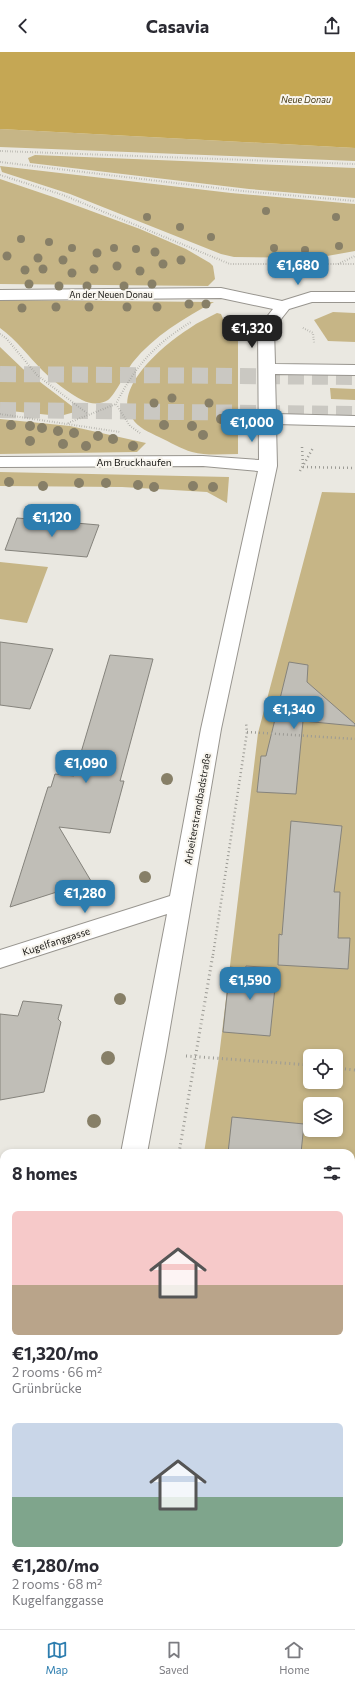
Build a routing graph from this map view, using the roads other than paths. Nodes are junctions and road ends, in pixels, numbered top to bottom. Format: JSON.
{"nodes":[{"id":1,"x":0,"y":295,"type":"edge"},
{"id":2,"x":355,"y":297,"type":"edge"},
{"id":3,"x":283,"y":306,"type":"junction"},
{"id":4,"x":266,"y":369,"type":"junction"},
{"id":5,"x":355,"y":370,"type":"edge"},
{"id":6,"x":266,"y":419,"type":"junction"},
{"id":7,"x":355,"y":421,"type":"edge"},
{"id":8,"x":0,"y":462,"type":"edge"},
{"id":9,"x":268,"y":466,"type":"junction"},
{"id":10,"x":181,"y":901,"type":"junction"},
{"id":11,"x":0,"y":959,"type":"edge"},
{"id":12,"x":135,"y":1149,"type":"edge"}],
"edges":[{"from":1,"to":3,"type":"street","name":"An der Neuen Donau"},
{"from":2,"to":3,"type":"street"},
{"from":3,"to":4,"type":"street","name":"Arbeiterstrandbadstraße"},
{"from":4,"to":5,"type":"street"},
{"from":4,"to":6,"type":"street","name":"Arbeiterstrandbadstraße"},
{"from":6,"to":7,"type":"street"},
{"from":6,"to":9,"type":"street","name":"Arbeiterstrandbadstraße"},
{"from":8,"to":9,"type":"street","name":"Am Bruckhaufen"},
{"from":9,"to":10,"type":"street","name":"Arbeiterstrandbadstraße"},
{"from":10,"to":11,"type":"street","name":"Kugelfanggasse"},
{"from":10,"to":12,"type":"street","name":"Arbeiterstrandbadstraße"}]}
